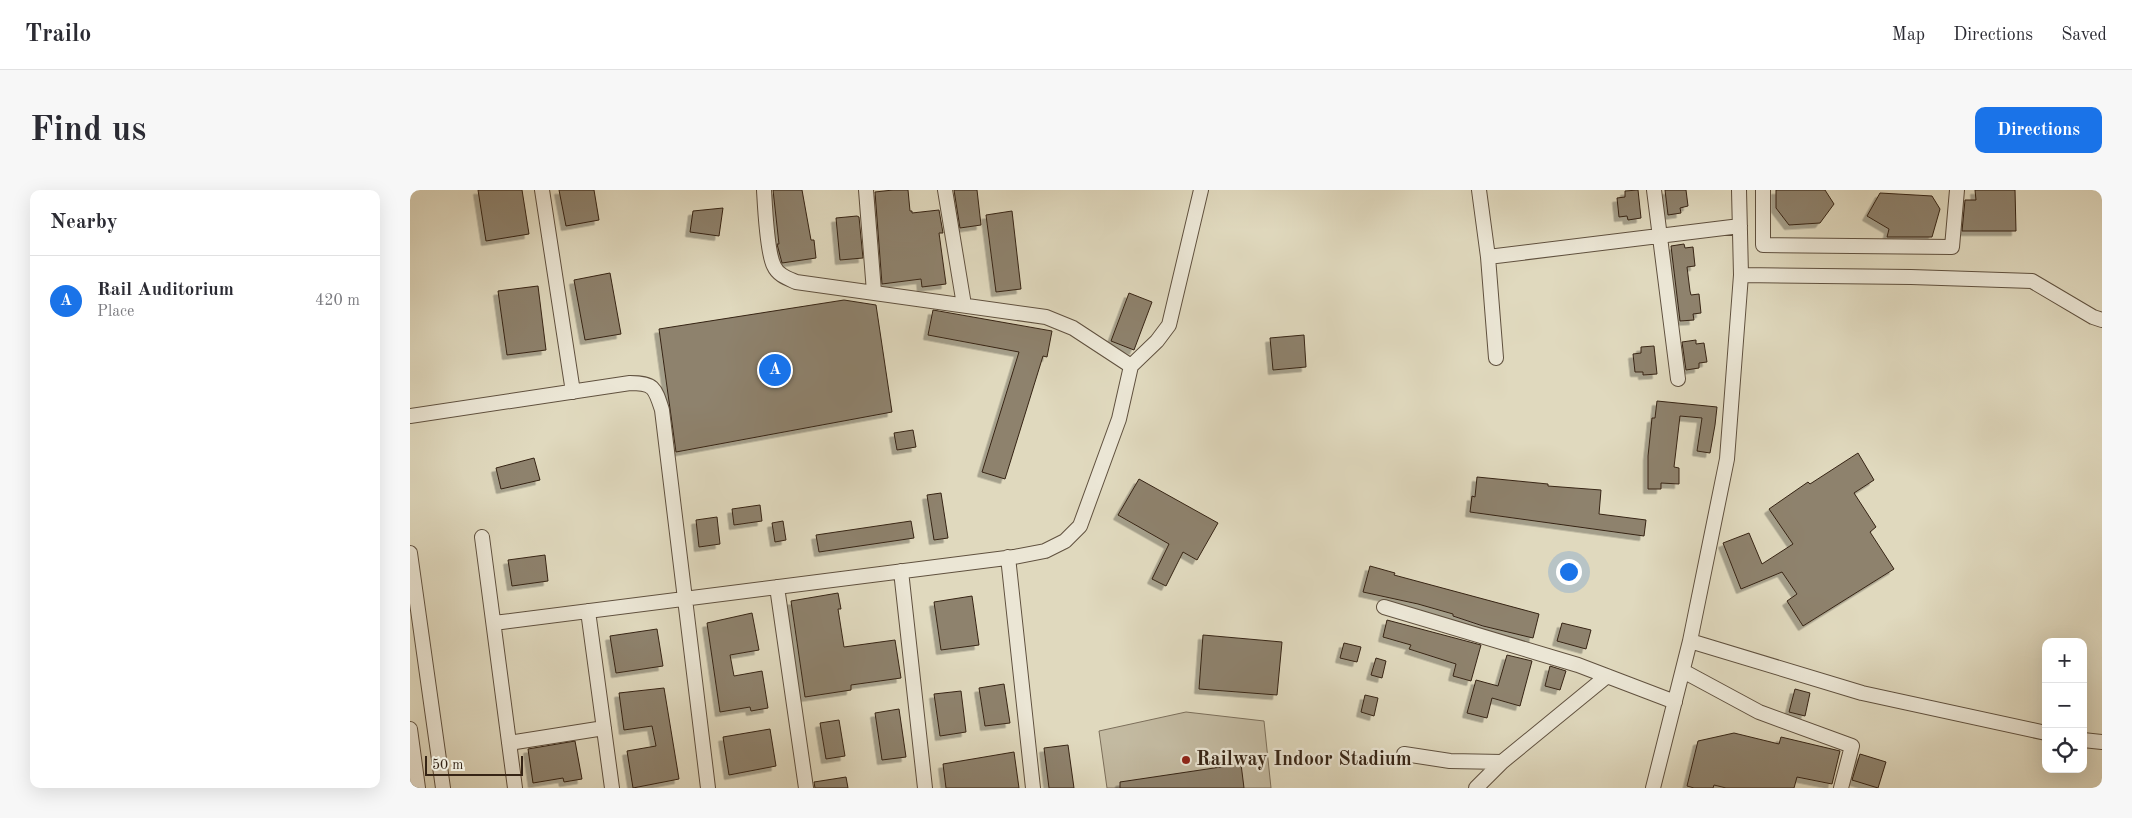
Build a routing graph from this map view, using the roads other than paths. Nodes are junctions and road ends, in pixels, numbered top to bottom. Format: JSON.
{"nodes":[{"id":1,"x":542,"y":190,"type":"edge"},
{"id":2,"x":764,"y":190,"type":"edge"},
{"id":3,"x":866,"y":190,"type":"edge"},
{"id":4,"x":945,"y":190,"type":"edge"},
{"id":5,"x":1201,"y":190,"type":"edge"},
{"id":6,"x":1479,"y":190,"type":"edge"},
{"id":7,"x":1654,"y":190,"type":"edge"},
{"id":8,"x":1739,"y":190,"type":"edge"},
{"id":9,"x":1763,"y":190,"type":"edge"},
{"id":10,"x":1957,"y":190,"type":"edge"},
{"id":11,"x":1740,"y":226,"type":"junction"},
{"id":12,"x":1660,"y":236,"type":"junction"},
{"id":13,"x":1488,"y":257,"type":"junction"},
{"id":14,"x":1741,"y":275,"type":"junction"},
{"id":15,"x":874,"y":292,"type":"junction"},
{"id":16,"x":964,"y":305,"type":"junction"},
{"id":17,"x":2102,"y":320,"type":"edge"},
{"id":18,"x":1496,"y":358,"type":"dead end"},
{"id":19,"x":1131,"y":366,"type":"junction"},
{"id":20,"x":1678,"y":379,"type":"dead end"},
{"id":21,"x":573,"y":392,"type":"junction"},
{"id":22,"x":410,"y":416,"type":"edge"},
{"id":23,"x":482,"y":537,"type":"dead end"},
{"id":24,"x":410,"y":553,"type":"edge"},
{"id":25,"x":1008,"y":557,"type":"junction"},
{"id":26,"x":901,"y":571,"type":"junction"},
{"id":27,"x":777,"y":587,"type":"junction"},
{"id":28,"x":684,"y":599,"type":"junction"},
{"id":29,"x":1384,"y":607,"type":"dead end"},
{"id":30,"x":588,"y":611,"type":"junction"},
{"id":31,"x":494,"y":623,"type":"junction"},
{"id":32,"x":1690,"y":641,"type":"junction"},
{"id":33,"x":1683,"y":671,"type":"junction"},
{"id":34,"x":1607,"y":676,"type":"junction"},
{"id":35,"x":1675,"y":702,"type":"junction"},
{"id":36,"x":604,"y":728,"type":"junction"},
{"id":37,"x":410,"y":729,"type":"edge"},
{"id":38,"x":2042,"y":732,"type":"edge"},
{"id":39,"x":2087,"y":740,"type":"edge"},
{"id":40,"x":2102,"y":742,"type":"edge"},
{"id":41,"x":509,"y":743,"type":"junction"},
{"id":42,"x":1404,"y":754,"type":"dead end"},
{"id":43,"x":1502,"y":762,"type":"junction"},
{"id":44,"x":418,"y":788,"type":"edge"},
{"id":45,"x":443,"y":788,"type":"edge"},
{"id":46,"x":515,"y":788,"type":"edge"},
{"id":47,"x":612,"y":788,"type":"edge"},
{"id":48,"x":708,"y":788,"type":"edge"},
{"id":49,"x":806,"y":788,"type":"edge"},
{"id":50,"x":925,"y":788,"type":"edge"},
{"id":51,"x":1032,"y":788,"type":"edge"},
{"id":52,"x":1476,"y":788,"type":"edge"},
{"id":53,"x":1653,"y":788,"type":"edge"},
{"id":54,"x":1841,"y":788,"type":"edge"}],
"edges":[{"from":1,"to":21,"type":"street"},
{"from":2,"to":15,"type":"street"},
{"from":3,"to":15,"type":"street"},
{"from":4,"to":16,"type":"street"},
{"from":5,"to":19,"type":"street"},
{"from":6,"to":13,"type":"street"},
{"from":7,"to":12,"type":"street"},
{"from":8,"to":11,"type":"street"},
{"from":9,"to":10,"type":"street"},
{"from":11,"to":12,"type":"street"},
{"from":11,"to":14,"type":"street"},
{"from":12,"to":13,"type":"street"},
{"from":12,"to":20,"type":"street"},
{"from":13,"to":18,"type":"street"},
{"from":14,"to":17,"type":"street"},
{"from":14,"to":32,"type":"street"},
{"from":15,"to":16,"type":"street"},
{"from":16,"to":19,"type":"street"},
{"from":19,"to":25,"type":"street"},
{"from":21,"to":22,"type":"street"},
{"from":21,"to":28,"type":"street"},
{"from":23,"to":31,"type":"street"},
{"from":24,"to":45,"type":"street"},
{"from":25,"to":26,"type":"street"},
{"from":25,"to":51,"type":"street"},
{"from":26,"to":27,"type":"street"},
{"from":26,"to":50,"type":"street"},
{"from":27,"to":28,"type":"street"},
{"from":27,"to":49,"type":"street"},
{"from":28,"to":30,"type":"street"},
{"from":28,"to":48,"type":"street"},
{"from":29,"to":34,"type":"street"},
{"from":30,"to":31,"type":"street"},
{"from":30,"to":36,"type":"street"},
{"from":31,"to":41,"type":"street"},
{"from":32,"to":33,"type":"street"},
{"from":32,"to":38,"type":"street"},
{"from":33,"to":35,"type":"street"},
{"from":33,"to":54,"type":"street"},
{"from":34,"to":35,"type":"street"},
{"from":34,"to":43,"type":"street"},
{"from":35,"to":53,"type":"street"},
{"from":36,"to":41,"type":"street"},
{"from":36,"to":47,"type":"street"},
{"from":37,"to":44,"type":"street"},
{"from":39,"to":40,"type":"street"},
{"from":41,"to":46,"type":"street"},
{"from":42,"to":43,"type":"street"},
{"from":43,"to":52,"type":"street"}]}
